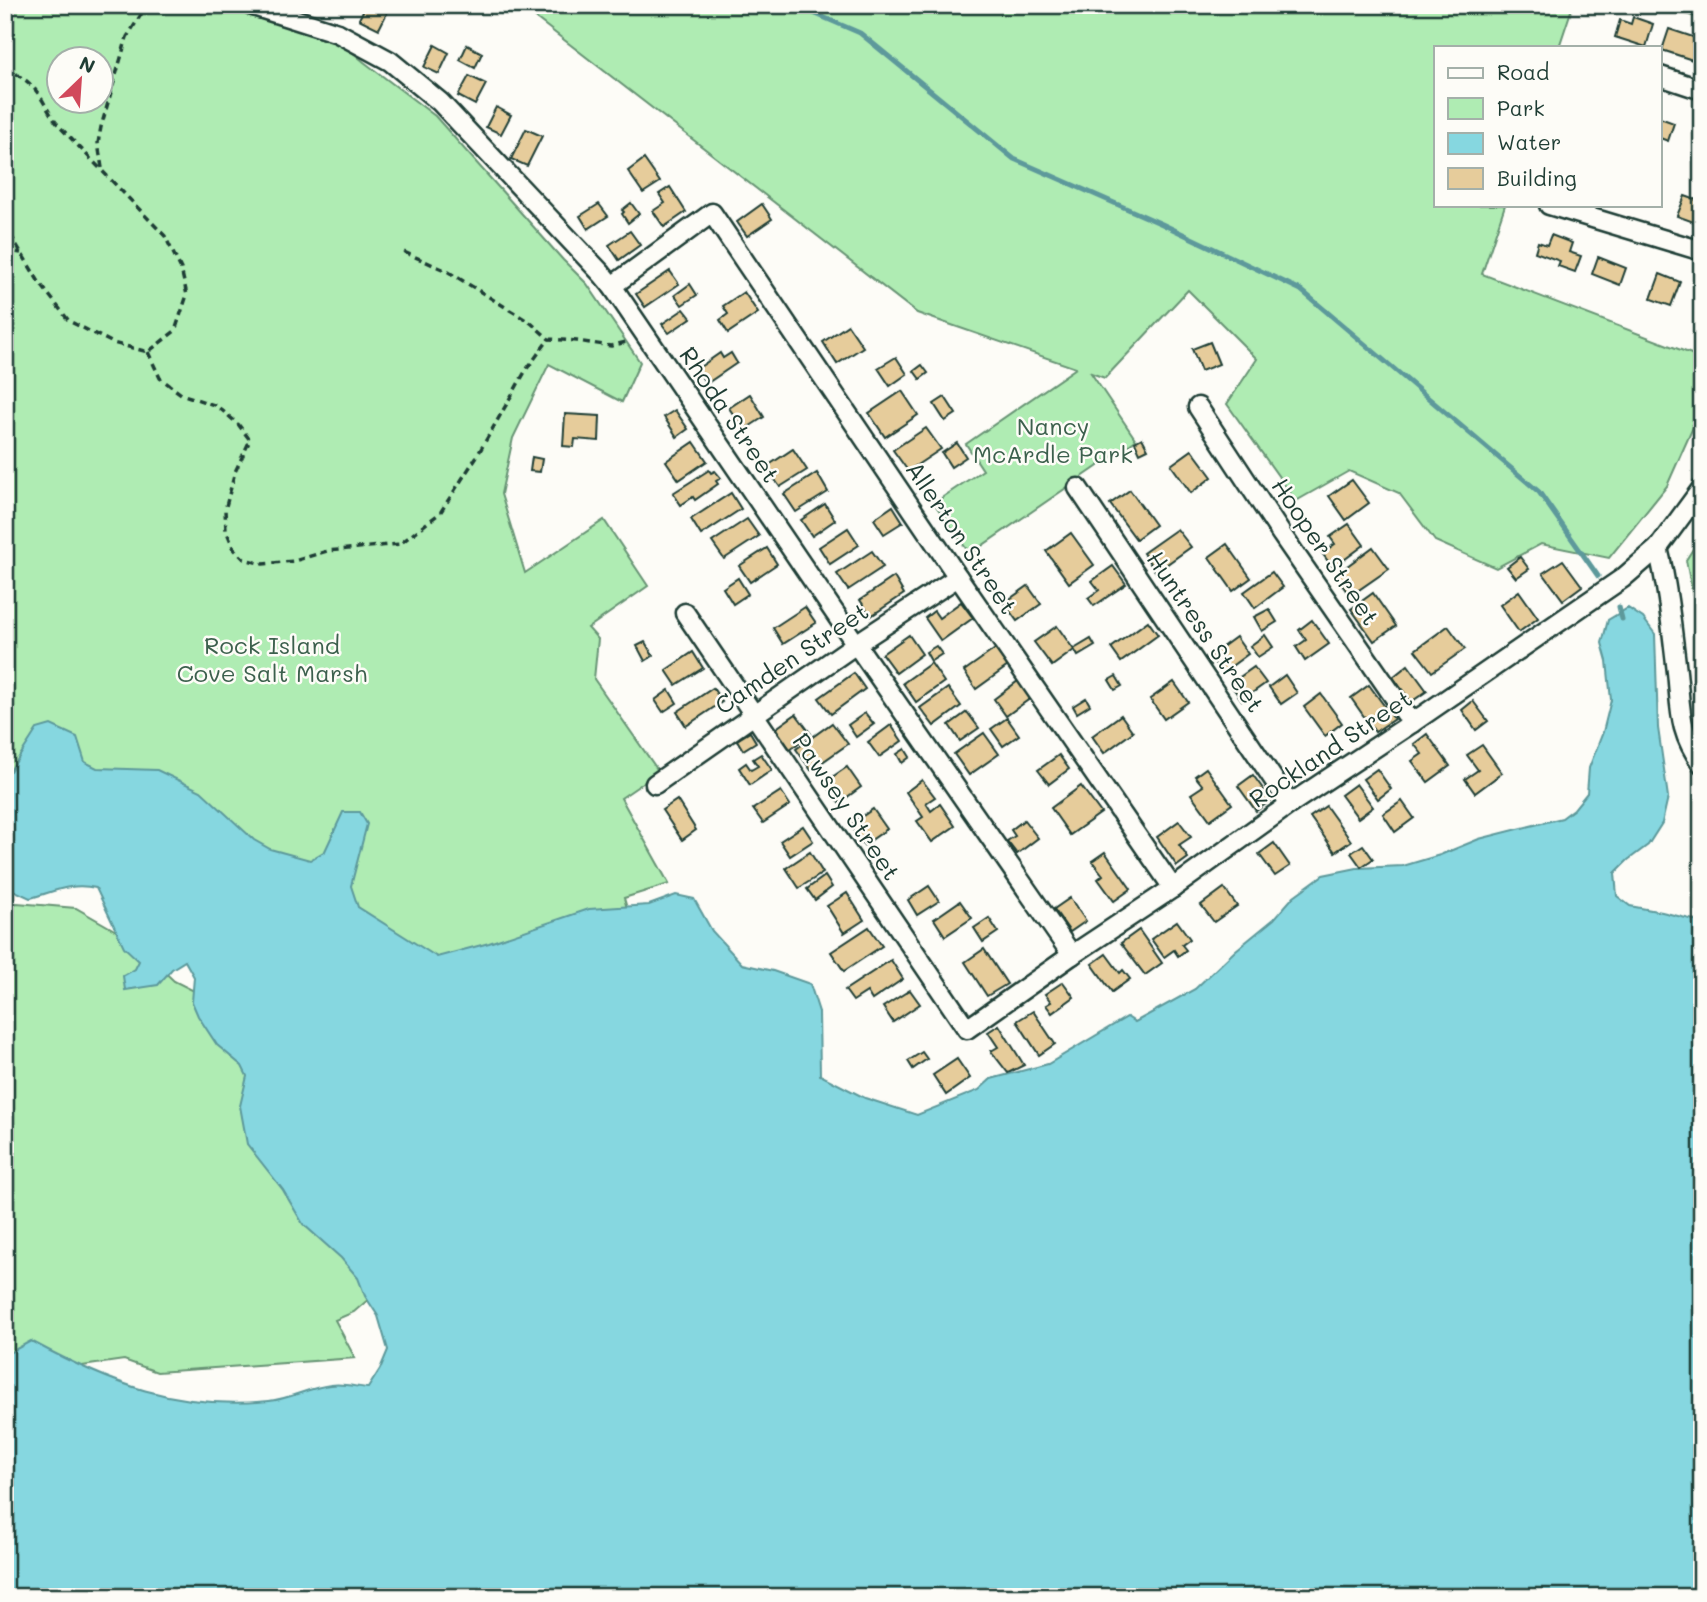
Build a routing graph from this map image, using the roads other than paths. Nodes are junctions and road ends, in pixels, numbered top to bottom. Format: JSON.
{"nodes":[{"id":1,"x":250,"y":5,"type":"edge"},
{"id":2,"x":1662,"y":77,"type":"edge"},
{"id":3,"x":1702,"y":90,"type":"edge"},
{"id":4,"x":1552,"y":206,"type":"edge"},
{"id":5,"x":1702,"y":251,"type":"edge"},
{"id":6,"x":612,"y":286,"type":"junction"},
{"id":7,"x":1198,"y":407,"type":"dead end"},
{"id":8,"x":1078,"y":488,"type":"dead end"},
{"id":9,"x":1702,"y":488,"type":"edge"},
{"id":10,"x":1658,"y":548,"type":"junction"},
{"id":11,"x":958,"y":577,"type":"junction"},
{"id":12,"x":685,"y":613,"type":"dead end"},
{"id":13,"x":856,"y":644,"type":"junction"},
{"id":14,"x":754,"y":715,"type":"junction"},
{"id":15,"x":1412,"y":723,"type":"junction"},
{"id":16,"x":1702,"y":764,"type":"edge"},
{"id":17,"x":656,"y":784,"type":"dead end"},
{"id":18,"x":1290,"y":804,"type":"junction"},
{"id":19,"x":1173,"y":888,"type":"junction"},
{"id":20,"x":1072,"y":955,"type":"junction"},
{"id":21,"x":967,"y":1028,"type":"joint"}],
"edges":[{"from":1,"to":6,"type":"street","name":"Rhoda Street"},
{"from":2,"to":3,"type":"street"},
{"from":4,"to":5,"type":"street"},
{"from":6,"to":11,"type":"street","name":"Allerton Street"},
{"from":6,"to":13,"type":"street","name":"Rhoda Street"},
{"from":7,"to":15,"type":"street","name":"Hooper Street"},
{"from":8,"to":18,"type":"street","name":"Huntress Street"},
{"from":9,"to":10,"type":"street","name":"Rockland Street"},
{"from":10,"to":15,"type":"street","name":"Rockland Street"},
{"from":10,"to":16,"type":"street"},
{"from":11,"to":13,"type":"street","name":"Camden Street"},
{"from":11,"to":19,"type":"street","name":"Allerton Street"},
{"from":12,"to":14,"type":"street","name":"Pawsey Street"},
{"from":13,"to":14,"type":"street","name":"Camden Street"},
{"from":13,"to":20,"type":"street","name":"Rhoda Street"},
{"from":14,"to":17,"type":"street","name":"Camden Street"},
{"from":14,"to":21,"type":"street","name":"Pawsey Street"},
{"from":15,"to":18,"type":"street","name":"Rockland Street"},
{"from":18,"to":19,"type":"street","name":"Rockland Street"},
{"from":19,"to":20,"type":"street","name":"Rockland Street"},
{"from":20,"to":21,"type":"street","name":"Rockland Street"}]}
